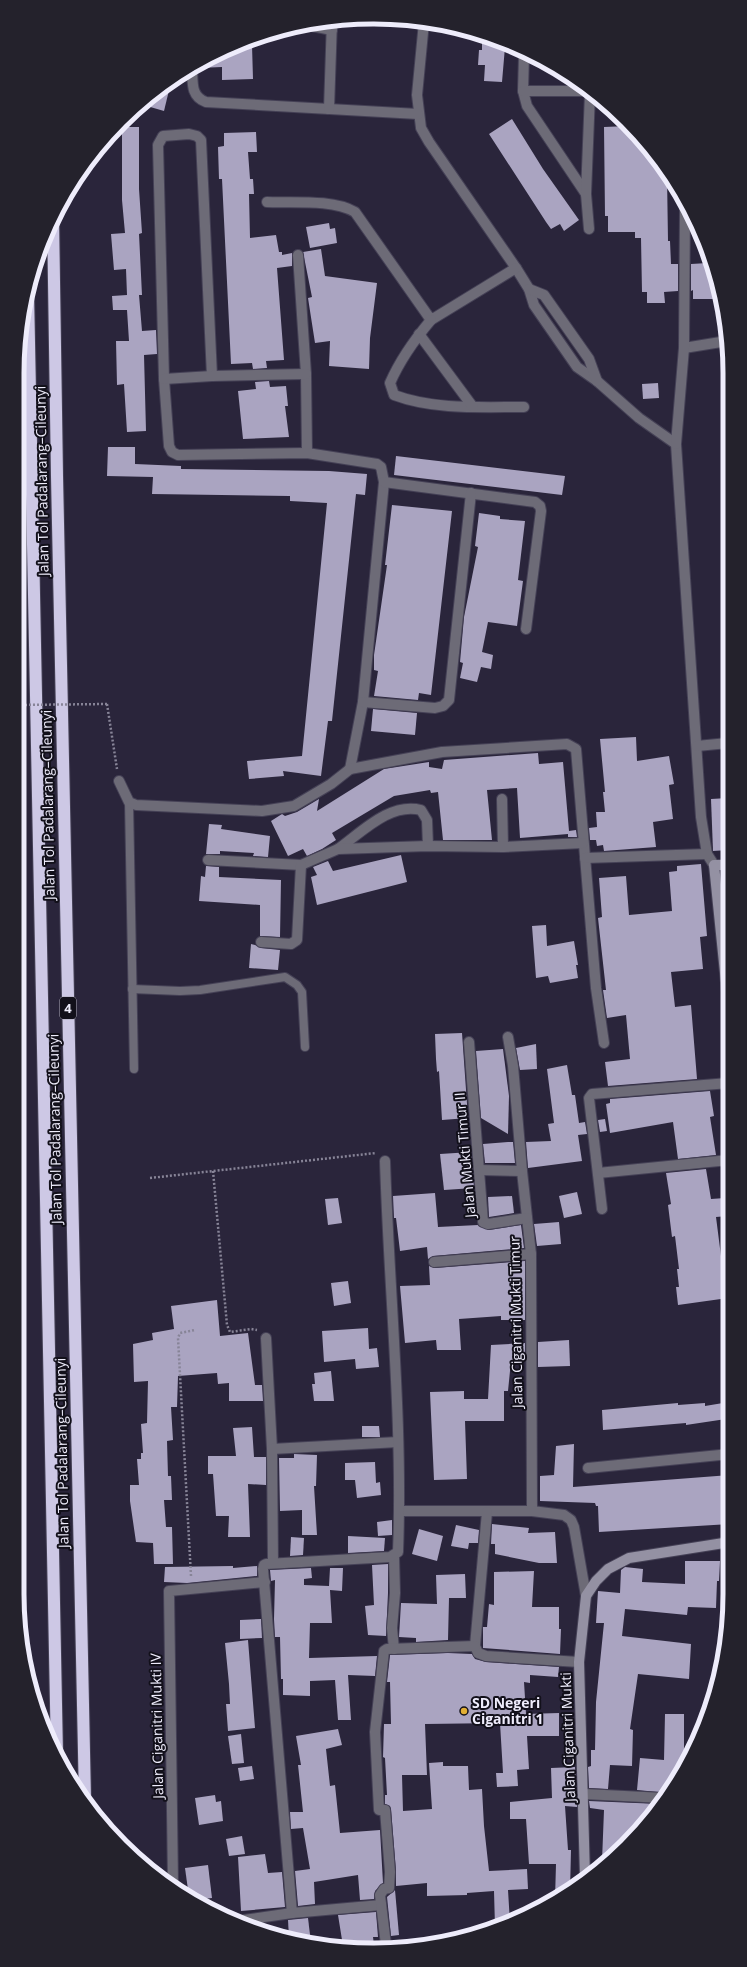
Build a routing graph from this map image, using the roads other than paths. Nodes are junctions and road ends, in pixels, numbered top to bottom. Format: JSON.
{"nodes":[{"id":1,"x":332,"y":27,"type":"edge"},
{"id":2,"x":423,"y":28,"type":"edge"},
{"id":3,"x":524,"y":58,"type":"edge"},
{"id":4,"x":192,"y":75,"type":"edge"},
{"id":5,"x":523,"y":91,"type":"junction"},
{"id":6,"x":579,"y":91,"type":"edge"},
{"id":7,"x":590,"y":99,"type":"edge"},
{"id":8,"x":329,"y":109,"type":"junction"},
{"id":9,"x":418,"y":114,"type":"junction"},
{"id":10,"x":586,"y":194,"type":"junction"},
{"id":11,"x":267,"y":202,"type":"dead end"},
{"id":12,"x":685,"y":215,"type":"edge"},
{"id":13,"x":589,"y":229,"type":"dead end"},
{"id":14,"x":53,"y":235,"type":"edge"},
{"id":15,"x":298,"y":255,"type":"dead end"},
{"id":16,"x":516,"y":268,"type":"junction"},
{"id":17,"x":529,"y":289,"type":"junction"},
{"id":18,"x":29,"y":319,"type":"edge"},
{"id":19,"x":431,"y":320,"type":"junction"},
{"id":20,"x":419,"y":334,"type":"junction"},
{"id":21,"x":721,"y":342,"type":"edge"},
{"id":22,"x":684,"y":348,"type":"junction"},
{"id":23,"x":306,"y":374,"type":"junction"},
{"id":24,"x":212,"y":376,"type":"junction"},
{"id":25,"x":164,"y":379,"type":"junction"},
{"id":26,"x":597,"y":381,"type":"junction"},
{"id":27,"x":473,"y":407,"type":"junction"},
{"id":28,"x":524,"y":407,"type":"dead end"},
{"id":29,"x":676,"y":444,"type":"junction"},
{"id":30,"x":307,"y":453,"type":"junction"},
{"id":31,"x":384,"y":482,"type":"junction"},
{"id":32,"x":471,"y":493,"type":"junction"},
{"id":33,"x":526,"y":629,"type":"dead end"},
{"id":34,"x":363,"y":702,"type":"junction"},
{"id":35,"x":723,"y":743,"type":"edge"},
{"id":36,"x":697,"y":746,"type":"junction"},
{"id":37,"x":350,"y":768,"type":"junction"},
{"id":38,"x":119,"y":781,"type":"dead end"},
{"id":39,"x":502,"y":799,"type":"dead end"},
{"id":40,"x":129,"y":802,"type":"junction"},
{"id":41,"x":583,"y":843,"type":"junction"},
{"id":42,"x":428,"y":846,"type":"junction"},
{"id":43,"x":503,"y":847,"type":"junction"},
{"id":44,"x":338,"y":850,"type":"junction"},
{"id":45,"x":707,"y":854,"type":"junction"},
{"id":46,"x":585,"y":858,"type":"junction"},
{"id":47,"x":208,"y":860,"type":"dead end"},
{"id":48,"x":723,"y":864,"type":"edge"},
{"id":49,"x":301,"y":865,"type":"junction"},
{"id":50,"x":714,"y":865,"type":"junction"},
{"id":51,"x":261,"y":942,"type":"dead end"},
{"id":52,"x":723,"y":953,"type":"edge"},
{"id":53,"x":132,"y":989,"type":"junction"},
{"id":54,"x":508,"y":1036,"type":"dead end"},
{"id":55,"x":469,"y":1042,"type":"dead end"},
{"id":56,"x":604,"y":1043,"type":"dead end"},
{"id":57,"x":305,"y":1047,"type":"dead end"},
{"id":58,"x":134,"y":1069,"type":"dead end"},
{"id":59,"x":723,"y":1083,"type":"edge"},
{"id":60,"x":385,"y":1161,"type":"road end"},
{"id":61,"x":723,"y":1161,"type":"edge"},
{"id":62,"x":480,"y":1170,"type":"junction"},
{"id":63,"x":522,"y":1171,"type":"junction"},
{"id":64,"x":598,"y":1173,"type":"junction"},
{"id":65,"x":602,"y":1208,"type":"dead end"},
{"id":66,"x":527,"y":1218,"type":"junction"},
{"id":67,"x":531,"y":1254,"type":"junction"},
{"id":68,"x":434,"y":1262,"type":"dead end"},
{"id":69,"x":266,"y":1338,"type":"road end"},
{"id":70,"x":398,"y":1442,"type":"junction"},
{"id":71,"x":272,"y":1449,"type":"junction"},
{"id":72,"x":723,"y":1455,"type":"edge"},
{"id":73,"x":588,"y":1468,"type":"dead end"},
{"id":74,"x":400,"y":1511,"type":"junction"},
{"id":75,"x":532,"y":1511,"type":"junction"},
{"id":76,"x":487,"y":1512,"type":"junction"},
{"id":77,"x":723,"y":1543,"type":"edge"},
{"id":78,"x":394,"y":1556,"type":"junction"},
{"id":79,"x":273,"y":1563,"type":"junction"},
{"id":80,"x":265,"y":1582,"type":"junction"},
{"id":81,"x":586,"y":1596,"type":"junction"},
{"id":82,"x":474,"y":1646,"type":"junction"},
{"id":83,"x":394,"y":1649,"type":"junction"},
{"id":84,"x":580,"y":1662,"type":"junction"},
{"id":85,"x":57,"y":1740,"type":"edge"},
{"id":86,"x":85,"y":1791,"type":"edge"},
{"id":87,"x":584,"y":1794,"type":"junction"},
{"id":88,"x":657,"y":1798,"type":"edge"},
{"id":89,"x":585,"y":1872,"type":"edge"},
{"id":90,"x":173,"y":1880,"type":"edge"},
{"id":91,"x":381,"y":1906,"type":"junction"},
{"id":92,"x":292,"y":1913,"type":"junction"},
{"id":93,"x":249,"y":1919,"type":"edge"},
{"id":94,"x":386,"y":1942,"type":"edge"}],
"edges":[{"from":1,"to":8,"type":"street"},
{"from":2,"to":9,"type":"street"},
{"from":3,"to":5,"type":"street"},
{"from":4,"to":8,"type":"street"},
{"from":5,"to":6,"type":"street"},
{"from":5,"to":10,"type":"street"},
{"from":7,"to":10,"type":"street"},
{"from":8,"to":9,"type":"street"},
{"from":9,"to":16,"type":"street"},
{"from":10,"to":13,"type":"street"},
{"from":11,"to":19,"type":"street"},
{"from":12,"to":22,"type":"street"},
{"from":14,"to":86,"type":"highway","name":"Jalan Tol Padalarang–Cileunyi","number":"4"},
{"from":15,"to":23,"type":"street"},
{"from":16,"to":17,"type":"street"},
{"from":16,"to":19,"type":"street"},
{"from":17,"to":26,"type":"street"},
{"from":17,"to":26,"type":"street"},
{"from":18,"to":85,"type":"highway","name":"Jalan Tol Padalarang–Cileunyi","number":"4"},
{"from":19,"to":20,"type":"street"},
{"from":20,"to":27,"type":"street"},
{"from":20,"to":27,"type":"street"},
{"from":21,"to":22,"type":"street"},
{"from":22,"to":29,"type":"street"},
{"from":23,"to":24,"type":"street"},
{"from":23,"to":30,"type":"street"},
{"from":24,"to":25,"type":"street"},
{"from":24,"to":25,"type":"street"},
{"from":25,"to":30,"type":"street"},
{"from":26,"to":29,"type":"street"},
{"from":27,"to":28,"type":"street"},
{"from":29,"to":36,"type":"street"},
{"from":30,"to":31,"type":"street"},
{"from":31,"to":32,"type":"street"},
{"from":31,"to":34,"type":"street"},
{"from":32,"to":33,"type":"street"},
{"from":32,"to":34,"type":"street"},
{"from":34,"to":37,"type":"street"},
{"from":35,"to":36,"type":"street"},
{"from":36,"to":45,"type":"street"},
{"from":37,"to":40,"type":"street"},
{"from":37,"to":41,"type":"street"},
{"from":38,"to":40,"type":"street"},
{"from":39,"to":43,"type":"street"},
{"from":40,"to":53,"type":"lane"},
{"from":41,"to":43,"type":"street"},
{"from":41,"to":46,"type":"street"},
{"from":42,"to":43,"type":"street"},
{"from":42,"to":44,"type":"street"},
{"from":42,"to":44,"type":"street"},
{"from":44,"to":49,"type":"street"},
{"from":45,"to":46,"type":"street"},
{"from":45,"to":50,"type":"street"},
{"from":46,"to":56,"type":"street"},
{"from":47,"to":49,"type":"street"},
{"from":48,"to":50,"type":"street"},
{"from":49,"to":51,"type":"street"},
{"from":50,"to":52,"type":"street"},
{"from":53,"to":57,"type":"lane"},
{"from":53,"to":58,"type":"lane"},
{"from":54,"to":63,"type":"street","name":"Jalan Ciganitri Mukti Timur"},
{"from":55,"to":62,"type":"street","name":"Jalan Mukti Timur II"},
{"from":59,"to":64,"type":"street"},
{"from":60,"to":70,"type":"street"},
{"from":61,"to":64,"type":"street"},
{"from":62,"to":63,"type":"street"},
{"from":62,"to":66,"type":"street","name":"Jalan Mukti Timur II"},
{"from":63,"to":66,"type":"street","name":"Jalan Ciganitri Mukti Timur"},
{"from":64,"to":65,"type":"street"},
{"from":66,"to":67,"type":"street","name":"Jalan Ciganitri Mukti Timur"},
{"from":67,"to":68,"type":"street"},
{"from":67,"to":75,"type":"street","name":"Jalan Ciganitri Mukti Timur"},
{"from":69,"to":71,"type":"street"},
{"from":70,"to":71,"type":"street"},
{"from":70,"to":74,"type":"street"},
{"from":71,"to":79,"type":"street"},
{"from":72,"to":73,"type":"street"},
{"from":74,"to":76,"type":"street"},
{"from":74,"to":78,"type":"street"},
{"from":75,"to":76,"type":"street"},
{"from":75,"to":81,"type":"street"},
{"from":76,"to":82,"type":"street"},
{"from":77,"to":81,"type":"street"},
{"from":78,"to":79,"type":"street"},
{"from":78,"to":83,"type":"street"},
{"from":79,"to":80,"type":"street"},
{"from":80,"to":90,"type":"street","name":"Jalan Ciganitri Mukti IV"},
{"from":80,"to":92,"type":"street"},
{"from":81,"to":84,"type":"street","name":"Jalan Ciganitri Mukti"},
{"from":82,"to":83,"type":"street"},
{"from":82,"to":84,"type":"street"},
{"from":83,"to":91,"type":"street"},
{"from":84,"to":87,"type":"street","name":"Jalan Ciganitri Mukti"},
{"from":87,"to":88,"type":"street"},
{"from":87,"to":89,"type":"street","name":"Jalan Ciganitri Mukti"},
{"from":91,"to":92,"type":"street"},
{"from":91,"to":94,"type":"street"},
{"from":92,"to":93,"type":"street"}]}
